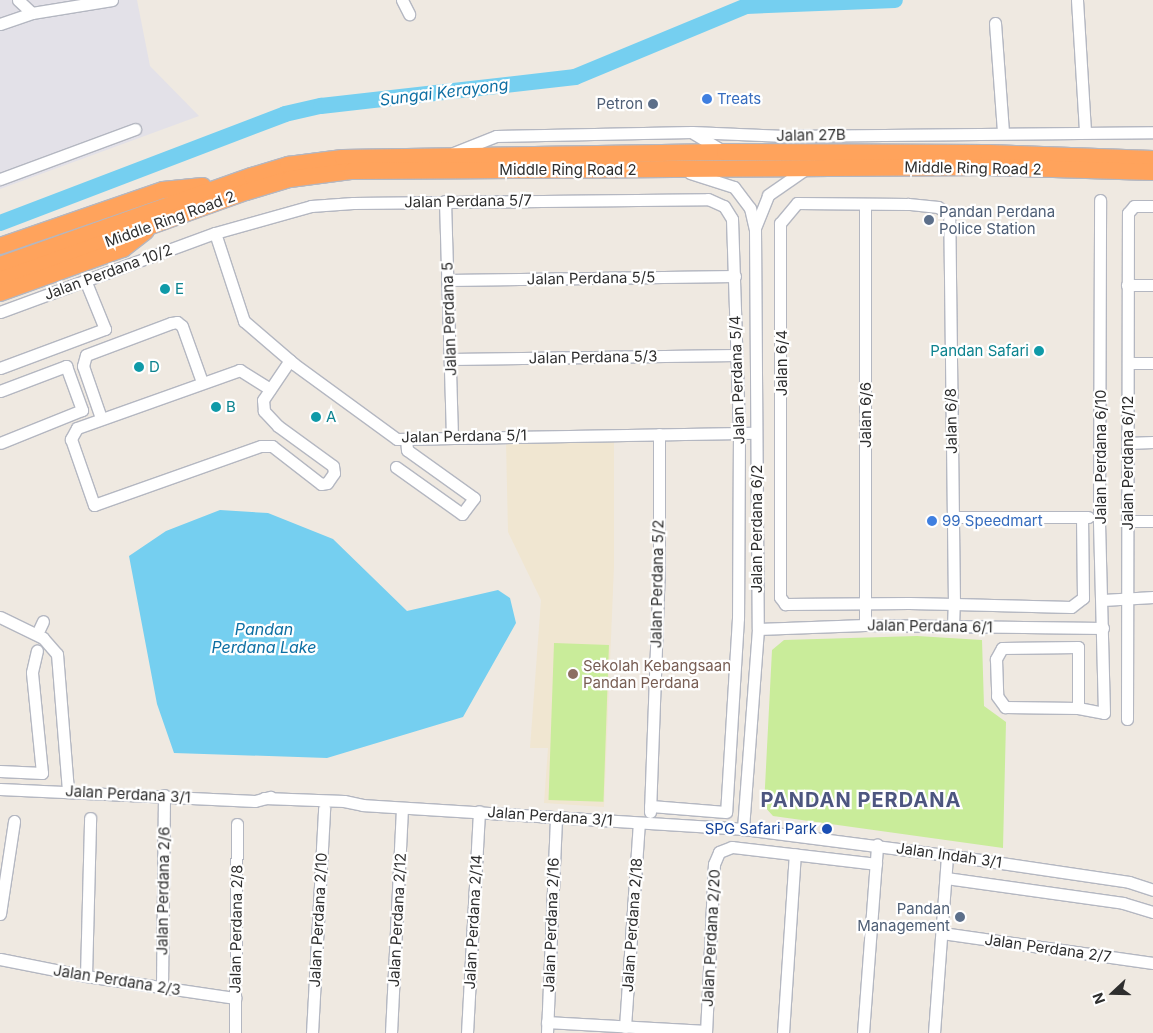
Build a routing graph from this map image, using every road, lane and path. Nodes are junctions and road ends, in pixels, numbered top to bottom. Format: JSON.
{"nodes":[{"id":1,"x":18,"y":0,"type":"edge"},
{"id":2,"x":112,"y":0,"type":"edge"},
{"id":3,"x":402,"y":0,"type":"edge"},
{"id":4,"x":1077,"y":0,"type":"edge"},
{"id":5,"x":32,"y":13,"type":"junction"},
{"id":6,"x":408,"y":14,"type":"dead end"},
{"id":7,"x":995,"y":23,"type":"dead end"},
{"id":8,"x":0,"y":24,"type":"edge"},
{"id":9,"x":135,"y":130,"type":"dead end"},
{"id":10,"x":1085,"y":131,"type":"junction"},
{"id":11,"x":692,"y":132,"type":"junction"},
{"id":12,"x":1003,"y":132,"type":"junction"},
{"id":13,"x":1153,"y":132,"type":"edge"},
{"id":14,"x":725,"y":152,"type":"junction"},
{"id":15,"x":447,"y":156,"type":"junction"},
{"id":16,"x":1153,"y":159,"type":"edge"},
{"id":17,"x":806,"y":168,"type":"junction"},
{"id":18,"x":673,"y":169,"type":"junction"},
{"id":19,"x":1153,"y":172,"type":"edge"},
{"id":20,"x":0,"y":179,"type":"edge"},
{"id":21,"x":229,"y":183,"type":"junction"},
{"id":22,"x":1100,"y":200,"type":"dead end"},
{"id":23,"x":445,"y":201,"type":"junction"},
{"id":24,"x":865,"y":204,"type":"junction"},
{"id":25,"x":724,"y":206,"type":"joint"},
{"id":26,"x":1153,"y":206,"type":"edge"},
{"id":27,"x":949,"y":214,"type":"joint"},
{"id":28,"x":151,"y":225,"type":"junction"},
{"id":29,"x":755,"y":228,"type":"junction"},
{"id":30,"x":216,"y":233,"type":"junction"},
{"id":31,"x":0,"y":246,"type":"edge"},
{"id":32,"x":0,"y":265,"type":"edge"},
{"id":33,"x":734,"y":276,"type":"junction"},
{"id":34,"x":0,"y":280,"type":"edge"},
{"id":35,"x":86,"y":280,"type":"junction"},
{"id":36,"x":448,"y":280,"type":"junction"},
{"id":37,"x":1127,"y":285,"type":"junction"},
{"id":38,"x":1153,"y":285,"type":"edge"},
{"id":39,"x":0,"y":294,"type":"edge"},
{"id":40,"x":0,"y":312,"type":"edge"},
{"id":41,"x":736,"y":355,"type":"junction"},
{"id":42,"x":451,"y":359,"type":"junction"},
{"id":43,"x":292,"y":362,"type":"junction"},
{"id":44,"x":1128,"y":363,"type":"junction"},
{"id":45,"x":1153,"y":363,"type":"edge"},
{"id":46,"x":0,"y":368,"type":"edge"},
{"id":47,"x":202,"y":382,"type":"junction"},
{"id":48,"x":274,"y":385,"type":"junction"},
{"id":49,"x":0,"y":390,"type":"edge"},
{"id":50,"x":101,"y":418,"type":"junction"},
{"id":51,"x":739,"y":433,"type":"junction"},
{"id":52,"x":756,"y":433,"type":"junction"},
{"id":53,"x":659,"y":434,"type":"junction"},
{"id":54,"x":452,"y":436,"type":"junction"},
{"id":55,"x":412,"y":438,"type":"junction"},
{"id":56,"x":1153,"y":442,"type":"edge"},
{"id":57,"x":0,"y":443,"type":"edge"},
{"id":58,"x":1127,"y":443,"type":"junction"},
{"id":59,"x":396,"y":467,"type":"dead end"},
{"id":60,"x":952,"y":517,"type":"junction"},
{"id":61,"x":1082,"y":517,"type":"junction"},
{"id":62,"x":1099,"y":517,"type":"junction"},
{"id":63,"x":1128,"y":521,"type":"junction"},
{"id":64,"x":1153,"y":521,"type":"edge"},
{"id":65,"x":1128,"y":597,"type":"junction"},
{"id":66,"x":1153,"y":597,"type":"edge"},
{"id":67,"x":1103,"y":600,"type":"junction"},
{"id":68,"x":954,"y":604,"type":"junction"},
{"id":69,"x":865,"y":605,"type":"junction"},
{"id":70,"x":758,"y":612,"type":"junction"},
{"id":71,"x":0,"y":617,"type":"edge"},
{"id":72,"x":43,"y":621,"type":"dead end"},
{"id":73,"x":865,"y":625,"type":"junction"},
{"id":74,"x":953,"y":627,"type":"junction"},
{"id":75,"x":1103,"y":628,"type":"junction"},
{"id":76,"x":758,"y":629,"type":"junction"},
{"id":77,"x":778,"y":629,"type":"junction"},
{"id":78,"x":37,"y":634,"type":"junction"},
{"id":79,"x":37,"y":651,"type":"dead end"},
{"id":80,"x":756,"y":651,"type":"junction"},
{"id":81,"x":1078,"y":708,"type":"junction"},
{"id":82,"x":1127,"y":719,"type":"dead end"},
{"id":83,"x":0,"y":771,"type":"edge"},
{"id":84,"x":0,"y":789,"type":"edge"},
{"id":85,"x":68,"y":791,"type":"junction"},
{"id":86,"x":164,"y":795,"type":"junction"},
{"id":87,"x":259,"y":799,"type":"junction"},
{"id":88,"x":357,"y":804,"type":"junction"},
{"id":89,"x":650,"y":806,"type":"junction"},
{"id":90,"x":324,"y":808,"type":"junction"},
{"id":91,"x":402,"y":808,"type":"junction"},
{"id":92,"x":479,"y":811,"type":"junction"},
{"id":93,"x":556,"y":817,"type":"junction"},
{"id":94,"x":90,"y":818,"type":"dead end"},
{"id":95,"x":14,"y":821,"type":"dead end"},
{"id":96,"x":644,"y":823,"type":"junction"},
{"id":97,"x":237,"y":824,"type":"dead end"},
{"id":98,"x":743,"y":829,"type":"junction"},
{"id":99,"x":877,"y":845,"type":"junction"},
{"id":100,"x":795,"y":854,"type":"junction"},
{"id":101,"x":947,"y":855,"type":"junction"},
{"id":102,"x":876,"y":864,"type":"junction"},
{"id":103,"x":946,"y":878,"type":"junction"},
{"id":104,"x":1153,"y":890,"type":"edge"},
{"id":105,"x":1153,"y":912,"type":"edge"},
{"id":106,"x":0,"y":914,"type":"edge"},
{"id":107,"x":942,"y":933,"type":"junction"},
{"id":108,"x":0,"y":959,"type":"edge"},
{"id":109,"x":1153,"y":962,"type":"edge"},
{"id":110,"x":86,"y":976,"type":"junction"},
{"id":111,"x":162,"y":987,"type":"junction"},
{"id":112,"x":235,"y":998,"type":"junction"},
{"id":113,"x":625,"y":1027,"type":"junction"},
{"id":114,"x":547,"y":1028,"type":"edge"},
{"id":115,"x":706,"y":1032,"type":"edge"},
{"id":116,"x":235,"y":1033,"type":"edge"},
{"id":117,"x":312,"y":1033,"type":"edge"},
{"id":118,"x":391,"y":1033,"type":"edge"},
{"id":119,"x":467,"y":1033,"type":"edge"},
{"id":120,"x":784,"y":1033,"type":"edge"},
{"id":121,"x":863,"y":1033,"type":"edge"},
{"id":122,"x":934,"y":1033,"type":"edge"}],
"edges":[{"from":1,"to":5,"type":"street"},
{"from":2,"to":5,"type":"street"},
{"from":3,"to":6,"type":"street"},
{"from":4,"to":10,"type":"street"},
{"from":5,"to":8,"type":"street"},
{"from":7,"to":12,"type":"street"},
{"from":9,"to":20,"type":"street"},
{"from":10,"to":12,"type":"street","name":"Jalan 27B"},
{"from":10,"to":13,"type":"street","name":"Jalan 27B"},
{"from":11,"to":12,"type":"street","name":"Jalan 27B"},
{"from":11,"to":14,"type":"street"},
{"from":11,"to":15,"type":"street","name":"Jalan 27B"},
{"from":14,"to":15,"type":"highway","name":"Middle Ring Road 2"},
{"from":14,"to":16,"type":"highway","name":"Middle Ring Road 2"},
{"from":15,"to":21,"type":"highway","name":"Middle Ring Road 2"},
{"from":17,"to":18,"type":"highway","name":"Middle Ring Road 2"},
{"from":17,"to":19,"type":"highway","name":"Middle Ring Road 2"},
{"from":17,"to":29,"type":"street","name":"Jalan Perdana 6/2"},
{"from":18,"to":28,"type":"highway","name":"Middle Ring Road 2"},
{"from":18,"to":29,"type":"street","name":"Jalan Perdana 6/2"},
{"from":21,"to":31,"type":"highway"},
{"from":21,"to":32,"type":"highway","name":"Middle Ring Road 2"},
{"from":22,"to":62,"type":"street","name":"Jalan Perdana 6/10"},
{"from":23,"to":25,"type":"street","name":"Jalan Perdana 5/7"},
{"from":23,"to":30,"type":"street","name":"Jalan Perdana 5/7"},
{"from":23,"to":36,"type":"street","name":"Jalan Perdana 5"},
{"from":24,"to":27,"type":"street","name":"Jalan 6/4"},
{"from":24,"to":69,"type":"street","name":"Jalan 6/6"},
{"from":24,"to":69,"type":"street","name":"Jalan 6/4"},
{"from":25,"to":33,"type":"street","name":"Jalan Perdana 5/4"},
{"from":26,"to":37,"type":"street","name":"Jalan Perdana 6/12"},
{"from":27,"to":60,"type":"street","name":"Jalan 6/8"},
{"from":28,"to":34,"type":"highway","name":"Middle Ring Road 2"},
{"from":28,"to":39,"type":"highway"},
{"from":29,"to":52,"type":"street","name":"Jalan Perdana 6/2"},
{"from":30,"to":35,"type":"street","name":"Jalan Perdana 10/2"},
{"from":30,"to":43,"type":"street","name":"Jalan Perdana 5/1"},
{"from":33,"to":36,"type":"street","name":"Jalan Perdana 5/5"},
{"from":33,"to":41,"type":"street","name":"Jalan Perdana 5/4"},
{"from":35,"to":40,"type":"street","name":"Jalan Perdana 10/2"},
{"from":35,"to":46,"type":"street"},
{"from":36,"to":42,"type":"street","name":"Jalan Perdana 5"},
{"from":37,"to":38,"type":"street"},
{"from":37,"to":44,"type":"street","name":"Jalan Perdana 6/12"},
{"from":41,"to":42,"type":"street","name":"Jalan Perdana 5/3"},
{"from":41,"to":51,"type":"street","name":"Jalan Perdana 5/4"},
{"from":42,"to":54,"type":"street","name":"Jalan Perdana 5"},
{"from":43,"to":48,"type":"street"},
{"from":43,"to":55,"type":"street","name":"Jalan Perdana 5/1"},
{"from":44,"to":45,"type":"street"},
{"from":44,"to":58,"type":"street","name":"Jalan Perdana 6/12"},
{"from":47,"to":48,"type":"street"},
{"from":47,"to":50,"type":"street"},
{"from":47,"to":50,"type":"street"},
{"from":48,"to":50,"type":"street"},
{"from":49,"to":57,"type":"street"},
{"from":51,"to":52,"type":"street","name":"Jalan Perdana 5/1"},
{"from":51,"to":53,"type":"street","name":"Jalan Perdana 5/1"},
{"from":51,"to":89,"type":"street","name":"Jalan Perdana 5/4"},
{"from":52,"to":70,"type":"street","name":"Jalan Perdana 6/2"},
{"from":53,"to":54,"type":"street","name":"Jalan Perdana 5/1"},
{"from":53,"to":89,"type":"street","name":"Jalan Perdana 5/2"},
{"from":54,"to":55,"type":"street","name":"Jalan Perdana 5/1"},
{"from":55,"to":59,"type":"street"},
{"from":56,"to":58,"type":"street"},
{"from":58,"to":63,"type":"street","name":"Jalan Perdana 6/12"},
{"from":60,"to":61,"type":"street"},
{"from":60,"to":68,"type":"street","name":"Jalan 6/8"},
{"from":61,"to":62,"type":"street"},
{"from":61,"to":68,"type":"street"},
{"from":62,"to":67,"type":"street","name":"Jalan Perdana 6/10"},
{"from":63,"to":64,"type":"street"},
{"from":63,"to":65,"type":"street","name":"Jalan Perdana 6/12"},
{"from":65,"to":66,"type":"street"},
{"from":65,"to":67,"type":"street"},
{"from":65,"to":82,"type":"street","name":"Jalan Perdana 6/12"},
{"from":67,"to":75,"type":"street","name":"Jalan Perdana 6/10"},
{"from":68,"to":69,"type":"street"},
{"from":68,"to":74,"type":"street","name":"Jalan 6/8"},
{"from":69,"to":73,"type":"street","name":"Jalan 6/6"},
{"from":70,"to":76,"type":"street","name":"Jalan Perdana 6/2"},
{"from":70,"to":77,"type":"street"},
{"from":71,"to":78,"type":"street"},
{"from":72,"to":78,"type":"street"},
{"from":73,"to":74,"type":"street","name":"Jalan Perdana 6/1"},
{"from":73,"to":77,"type":"street","name":"Jalan Perdana 6/1"},
{"from":74,"to":75,"type":"street","name":"Jalan Perdana 6/1"},
{"from":75,"to":81,"type":"street","name":"Jalan Perdana 6/10"},
{"from":76,"to":77,"type":"street","name":"Jalan Perdana 6/1"},
{"from":76,"to":80,"type":"street","name":"Jalan Perdana 6/2"},
{"from":77,"to":80,"type":"street"},
{"from":78,"to":85,"type":"street"},
{"from":79,"to":83,"type":"street"},
{"from":80,"to":98,"type":"street","name":"Jalan Perdana 6/2"},
{"from":81,"to":81,"type":"street"},
{"from":84,"to":85,"type":"street","name":"Jalan Perdana 3/1"},
{"from":85,"to":86,"type":"street","name":"Jalan Perdana 3/1"},
{"from":86,"to":87,"type":"street","name":"Jalan Perdana 3/1"},
{"from":86,"to":111,"type":"street","name":"Jalan Perdana 2/6"},
{"from":87,"to":88,"type":"street","name":"Jalan Perdana 3/1"},
{"from":87,"to":90,"type":"street","name":"Jalan Perdana 3/1"},
{"from":88,"to":90,"type":"street","name":"Jalan Perdana 3/1"},
{"from":88,"to":91,"type":"street","name":"Jalan Perdana 3/1"},
{"from":89,"to":96,"type":"street","name":"Jalan Perdana 5/2"},
{"from":90,"to":117,"type":"street","name":"Jalan Perdana 2/10"},
{"from":91,"to":92,"type":"street","name":"Jalan Perdana 3/1"},
{"from":91,"to":118,"type":"street","name":"Jalan Perdana 2/12"},
{"from":92,"to":93,"type":"street","name":"Jalan Perdana 3/1"},
{"from":92,"to":119,"type":"street","name":"Jalan Perdana 2/14"},
{"from":93,"to":96,"type":"street","name":"Jalan Perdana 3/1"},
{"from":93,"to":114,"type":"street","name":"Jalan Perdana 2/16"},
{"from":94,"to":110,"type":"street"},
{"from":95,"to":106,"type":"street"},
{"from":96,"to":98,"type":"street","name":"Jalan Perdana 3/1"},
{"from":96,"to":113,"type":"street","name":"Jalan Perdana 2/18"},
{"from":97,"to":112,"type":"street","name":"Jalan Perdana 2/8"},
{"from":98,"to":99,"type":"street","name":"Jalan Indah 3/1"},
{"from":99,"to":101,"type":"street","name":"Jalan Indah 3/1"},
{"from":99,"to":102,"type":"street"},
{"from":100,"to":102,"type":"street","name":"Jalan Perdana 2/20"},
{"from":100,"to":115,"type":"street","name":"Jalan Perdana 2/20"},
{"from":100,"to":120,"type":"street"},
{"from":101,"to":103,"type":"street"},
{"from":101,"to":104,"type":"street","name":"Jalan Indah 3/1"},
{"from":102,"to":121,"type":"street"},
{"from":103,"to":105,"type":"street"},
{"from":103,"to":107,"type":"street"},
{"from":107,"to":109,"type":"street","name":"Jalan Perdana 2/7"},
{"from":107,"to":122,"type":"street"},
{"from":108,"to":110,"type":"street","name":"Jalan Perdana 2/3"},
{"from":110,"to":111,"type":"street","name":"Jalan Perdana 2/3"},
{"from":111,"to":112,"type":"street","name":"Jalan Perdana 2/3"},
{"from":112,"to":116,"type":"street","name":"Jalan Perdana 2/8"},
{"from":113,"to":114,"type":"street"},
{"from":113,"to":115,"type":"street"}]}
